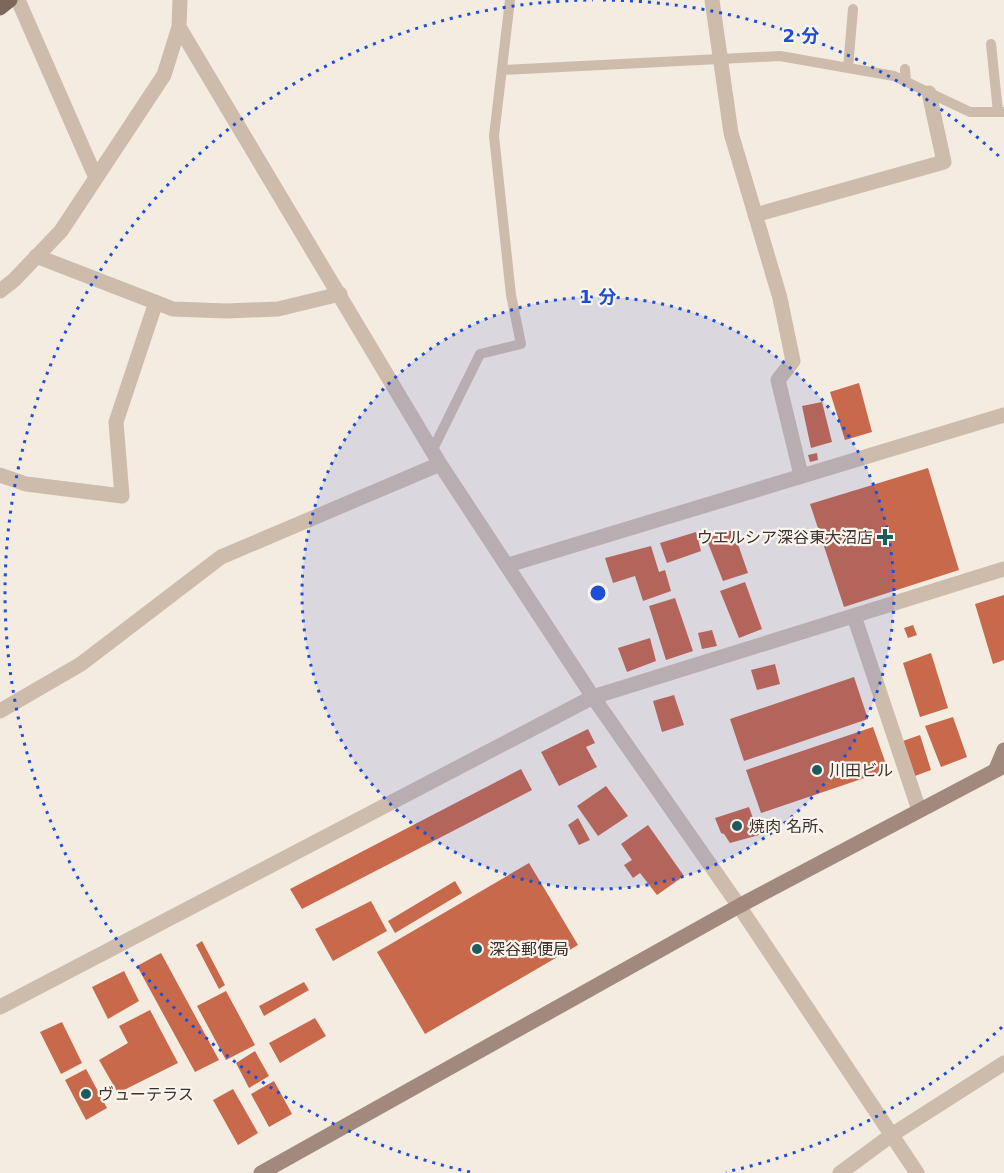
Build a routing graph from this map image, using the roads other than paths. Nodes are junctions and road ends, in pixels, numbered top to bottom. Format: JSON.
{"nodes":[{"id":1,"x":10,"y":0,"type":"edge"},
{"id":2,"x":18,"y":0,"type":"edge"},
{"id":3,"x":180,"y":0,"type":"edge"},
{"id":4,"x":510,"y":0,"type":"edge"},
{"id":5,"x":712,"y":0,"type":"edge"},
{"id":6,"x":0,"y":8,"type":"edge"},
{"id":7,"x":853,"y":9,"type":"dead end"},
{"id":8,"x":178,"y":27,"type":"junction"},
{"id":9,"x":991,"y":44,"type":"dead end"},
{"id":10,"x":721,"y":59,"type":"junction"},
{"id":11,"x":848,"y":68,"type":"junction"},
{"id":12,"x":905,"y":69,"type":"dead end"},
{"id":13,"x":502,"y":70,"type":"junction"},
{"id":14,"x":906,"y":82,"type":"junction"},
{"id":15,"x":928,"y":93,"type":"junction"},
{"id":16,"x":1001,"y":112,"type":"edge"},
{"id":17,"x":96,"y":178,"type":"junction"},
{"id":18,"x":755,"y":215,"type":"junction"},
{"id":19,"x":36,"y":256,"type":"junction"},
{"id":20,"x":0,"y":291,"type":"edge"},
{"id":21,"x":340,"y":294,"type":"junction"},
{"id":22,"x":156,"y":302,"type":"junction"},
{"id":23,"x":1004,"y":415,"type":"edge"},
{"id":24,"x":436,"y":458,"type":"junction"},
{"id":25,"x":0,"y":475,"type":"edge"},
{"id":26,"x":801,"y":475,"type":"junction"},
{"id":27,"x":508,"y":565,"type":"junction"},
{"id":28,"x":1004,"y":569,"type":"edge"},
{"id":29,"x":854,"y":616,"type":"junction"},
{"id":30,"x":593,"y":697,"type":"junction"},
{"id":31,"x":0,"y":711,"type":"edge"},
{"id":32,"x":1004,"y":750,"type":"edge"},
{"id":33,"x":1000,"y":768,"type":"edge"},
{"id":34,"x":919,"y":810,"type":"junction"},
{"id":35,"x":739,"y":906,"type":"junction"},
{"id":36,"x":0,"y":1007,"type":"edge"},
{"id":37,"x":1004,"y":1063,"type":"edge"},
{"id":38,"x":893,"y":1134,"type":"junction"},
{"id":39,"x":261,"y":1173,"type":"edge"},
{"id":40,"x":840,"y":1173,"type":"edge"},
{"id":41,"x":917,"y":1173,"type":"edge"}],
"edges":[{"from":1,"to":6,"type":"main road"},
{"from":2,"to":17,"type":"street"},
{"from":3,"to":8,"type":"street"},
{"from":4,"to":13,"type":"lane"},
{"from":5,"to":10,"type":"street"},
{"from":7,"to":11,"type":"lane"},
{"from":8,"to":17,"type":"street"},
{"from":8,"to":21,"type":"street"},
{"from":9,"to":16,"type":"lane"},
{"from":10,"to":11,"type":"lane"},
{"from":10,"to":13,"type":"lane"},
{"from":10,"to":18,"type":"street"},
{"from":11,"to":14,"type":"lane"},
{"from":12,"to":14,"type":"lane"},
{"from":13,"to":24,"type":"lane"},
{"from":14,"to":15,"type":"lane"},
{"from":15,"to":16,"type":"lane"},
{"from":15,"to":18,"type":"street"},
{"from":17,"to":19,"type":"street"},
{"from":18,"to":26,"type":"street"},
{"from":19,"to":20,"type":"street"},
{"from":19,"to":22,"type":"street"},
{"from":21,"to":22,"type":"street"},
{"from":21,"to":24,"type":"street"},
{"from":22,"to":25,"type":"street"},
{"from":23,"to":26,"type":"street"},
{"from":24,"to":27,"type":"street"},
{"from":24,"to":31,"type":"street"},
{"from":26,"to":27,"type":"street"},
{"from":27,"to":30,"type":"street"},
{"from":28,"to":29,"type":"street"},
{"from":29,"to":30,"type":"street"},
{"from":29,"to":34,"type":"street"},
{"from":30,"to":35,"type":"street"},
{"from":30,"to":36,"type":"street"},
{"from":32,"to":33,"type":"street"},
{"from":33,"to":34,"type":"street"},
{"from":34,"to":35,"type":"street"},
{"from":35,"to":38,"type":"street"},
{"from":35,"to":39,"type":"street"},
{"from":37,"to":38,"type":"street"},
{"from":38,"to":40,"type":"street"},
{"from":38,"to":41,"type":"street"}]}
